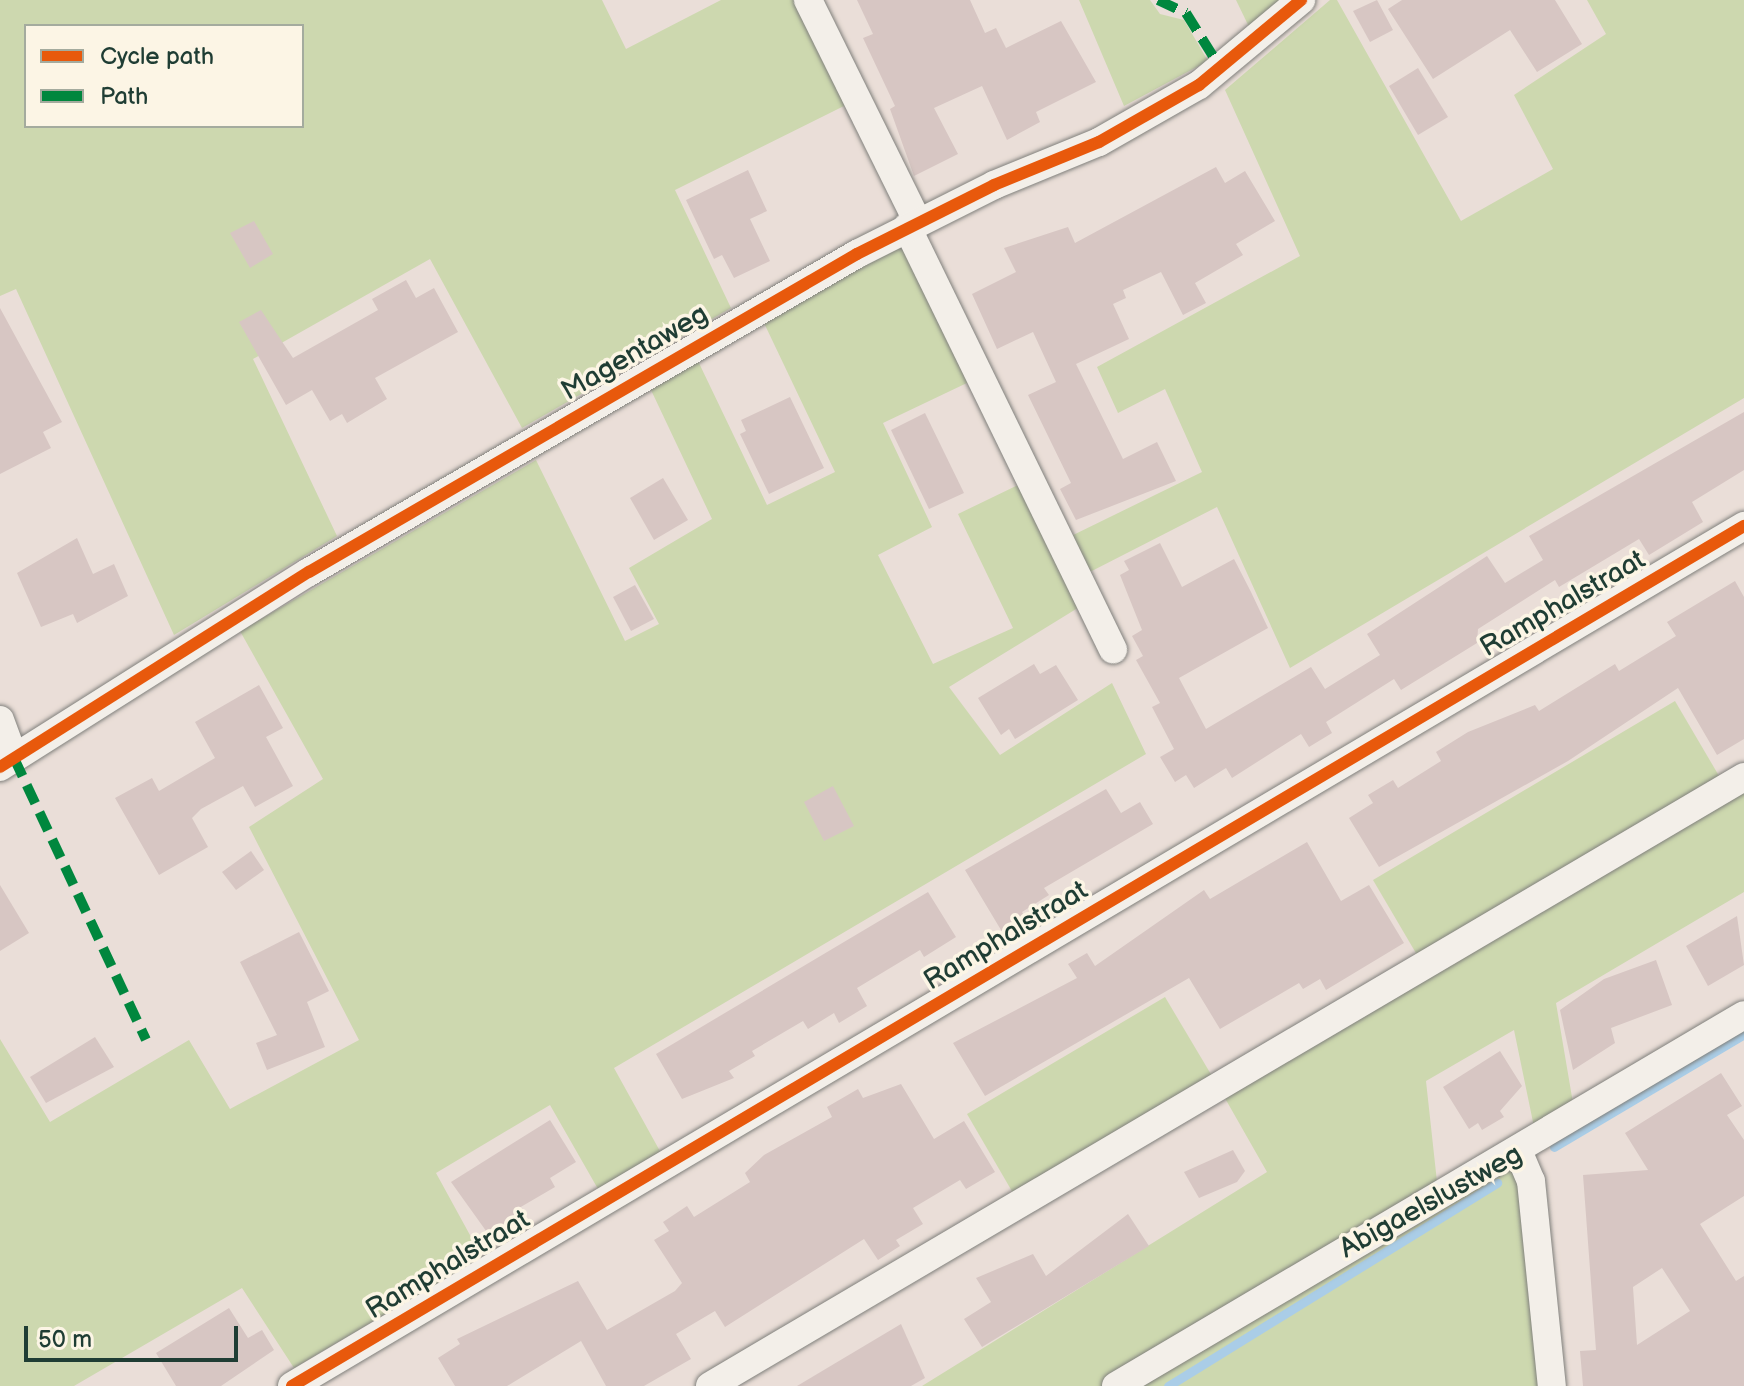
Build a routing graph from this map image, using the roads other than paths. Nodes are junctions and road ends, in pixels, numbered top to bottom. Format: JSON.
{"nodes":[{"id":1,"x":808,"y":0,"type":"edge"},
{"id":2,"x":1301,"y":0,"type":"edge"},
{"id":3,"x":912,"y":224,"type":"junction"},
{"id":4,"x":1744,"y":526,"type":"edge"},
{"id":5,"x":1113,"y":650,"type":"dead end"},
{"id":6,"x":0,"y":720,"type":"edge"},
{"id":7,"x":7,"y":763,"type":"edge"},
{"id":8,"x":1744,"y":777,"type":"edge"},
{"id":9,"x":1744,"y":1015,"type":"edge"},
{"id":10,"x":1519,"y":1153,"type":"junction"},
{"id":11,"x":292,"y":1386,"type":"edge"},
{"id":12,"x":710,"y":1386,"type":"edge"},
{"id":13,"x":1116,"y":1386,"type":"edge"},
{"id":14,"x":1552,"y":1386,"type":"edge"}],
"edges":[{"from":1,"to":3,"type":"street"},
{"from":2,"to":3,"type":"street","name":"Magentaweg"},
{"from":3,"to":5,"type":"street"},
{"from":3,"to":7,"type":"street","name":"Magentaweg"},
{"from":4,"to":11,"type":"street","name":"Ramphalstraat"},
{"from":6,"to":7,"type":"street"},
{"from":8,"to":12,"type":"street"},
{"from":9,"to":10,"type":"street","name":"Abigaelslustweg"},
{"from":10,"to":13,"type":"street","name":"Abigaelslustweg"},
{"from":10,"to":14,"type":"street"}]}
